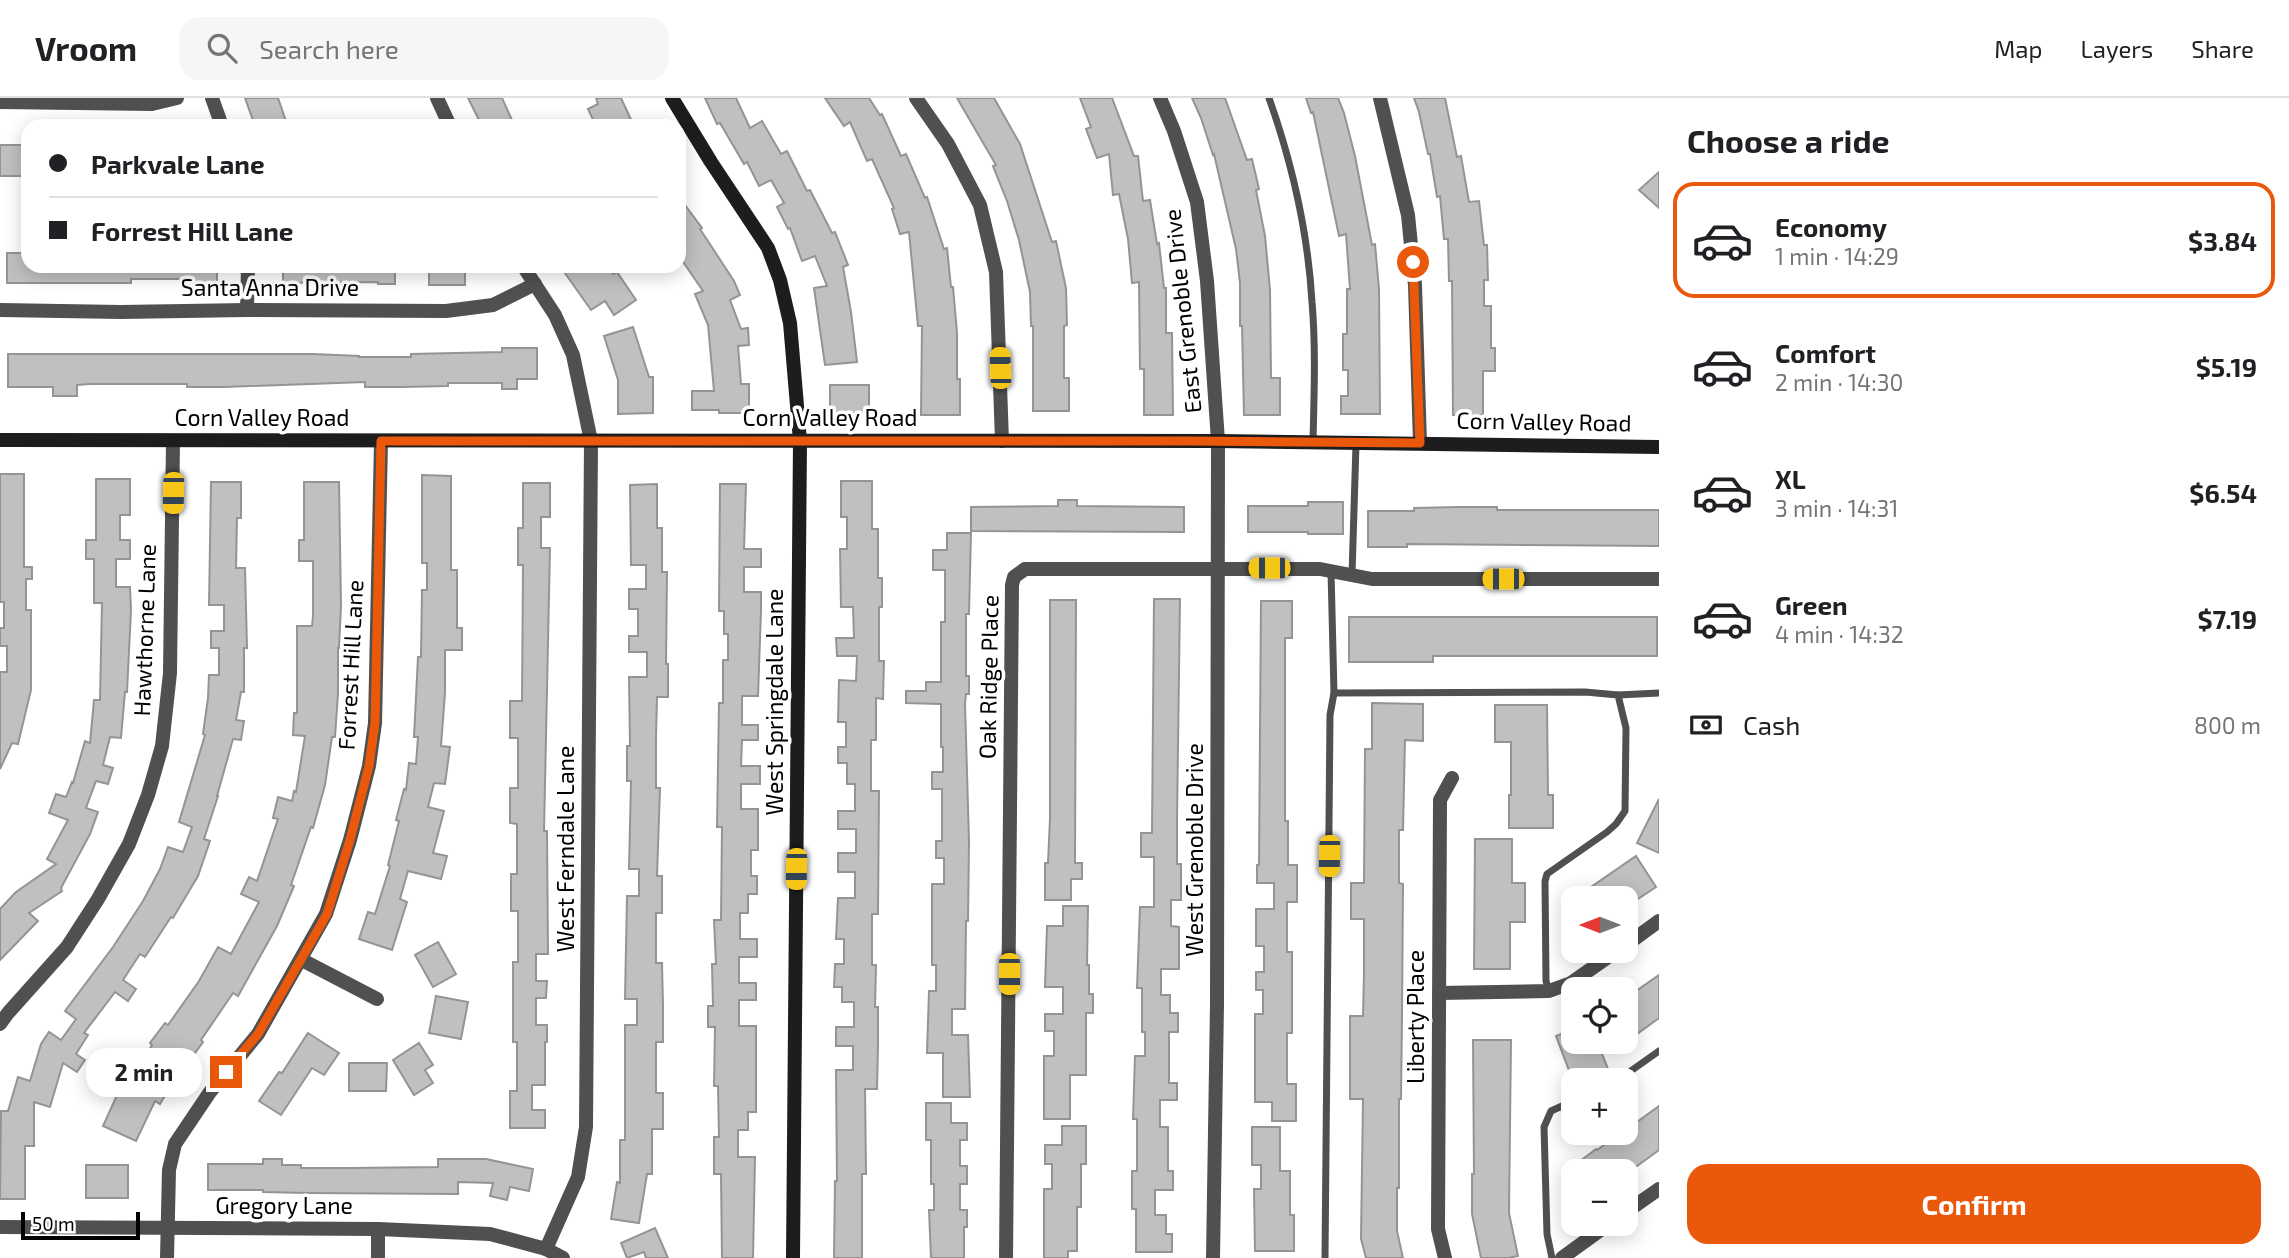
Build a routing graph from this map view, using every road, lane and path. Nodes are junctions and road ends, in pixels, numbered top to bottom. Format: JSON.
{"nodes":[{"id":1,"x":177,"y":98,"type":"edge"},
{"id":2,"x":212,"y":98,"type":"edge"},
{"id":3,"x":437,"y":98,"type":"edge"},
{"id":4,"x":672,"y":98,"type":"edge"},
{"id":5,"x":916,"y":98,"type":"edge"},
{"id":6,"x":1160,"y":98,"type":"edge"},
{"id":7,"x":1269,"y":98,"type":"edge"},
{"id":8,"x":1380,"y":98,"type":"edge"},
{"id":9,"x":0,"y":102,"type":"edge"},
{"id":10,"x":220,"y":119,"type":"edge"},
{"id":11,"x":447,"y":119,"type":"edge"},
{"id":12,"x":685,"y":119,"type":"edge"},
{"id":13,"x":686,"y":121,"type":"edge"},
{"id":14,"x":248,"y":273,"type":"edge"},
{"id":15,"x":527,"y":273,"type":"edge"},
{"id":16,"x":534,"y":284,"type":"junction"},
{"id":17,"x":0,"y":310,"type":"edge"},
{"id":18,"x":247,"y":310,"type":"junction"},
{"id":19,"x":0,"y":440,"type":"edge"},
{"id":20,"x":173,"y":441,"type":"junction"},
{"id":21,"x":381,"y":441,"type":"junction"},
{"id":22,"x":591,"y":441,"type":"junction"},
{"id":23,"x":800,"y":441,"type":"junction"},
{"id":24,"x":1002,"y":441,"type":"junction"},
{"id":25,"x":1218,"y":441,"type":"junction"},
{"id":26,"x":1313,"y":442,"type":"junction"},
{"id":27,"x":1356,"y":443,"type":"junction"},
{"id":28,"x":1420,"y":443,"type":"junction"},
{"id":29,"x":1659,"y":447,"type":"edge"},
{"id":30,"x":1219,"y":568,"type":"junction"},
{"id":31,"x":1331,"y":571,"type":"junction"},
{"id":32,"x":1352,"y":575,"type":"junction"},
{"id":33,"x":1659,"y":579,"type":"edge"},
{"id":34,"x":1335,"y":693,"type":"junction"},
{"id":35,"x":1659,"y":694,"type":"edge"},
{"id":36,"x":1618,"y":695,"type":"junction"},
{"id":37,"x":1452,"y":778,"type":"dead end"},
{"id":38,"x":1659,"y":921,"type":"edge"},
{"id":39,"x":1638,"y":936,"type":"edge"},
{"id":40,"x":302,"y":960,"type":"junction"},
{"id":41,"x":1599,"y":963,"type":"edge"},
{"id":42,"x":1549,"y":991,"type":"junction"},
{"id":43,"x":1439,"y":993,"type":"junction"},
{"id":44,"x":377,"y":999,"type":"dead end"},
{"id":45,"x":0,"y":1024,"type":"edge"},
{"id":46,"x":1659,"y":1051,"type":"edge"},
{"id":47,"x":1635,"y":1068,"type":"edge"},
{"id":48,"x":1561,"y":1106,"type":"edge"},
{"id":49,"x":1659,"y":1189,"type":"edge"},
{"id":50,"x":1638,"y":1204,"type":"edge"},
{"id":51,"x":0,"y":1227,"type":"edge"},
{"id":52,"x":167,"y":1228,"type":"junction"},
{"id":53,"x":378,"y":1230,"type":"junction"},
{"id":54,"x":1592,"y":1236,"type":"edge"},
{"id":55,"x":545,"y":1249,"type":"junction"},
{"id":56,"x":167,"y":1258,"type":"edge"},
{"id":57,"x":379,"y":1258,"type":"edge"},
{"id":58,"x":563,"y":1258,"type":"edge"},
{"id":59,"x":793,"y":1258,"type":"edge"},
{"id":60,"x":1006,"y":1258,"type":"edge"},
{"id":61,"x":1213,"y":1258,"type":"edge"},
{"id":62,"x":1325,"y":1258,"type":"edge"},
{"id":63,"x":1445,"y":1258,"type":"edge"},
{"id":64,"x":1552,"y":1258,"type":"edge"},
{"id":65,"x":1562,"y":1258,"type":"edge"}],
"edges":[{"from":1,"to":9,"type":"street"},
{"from":2,"to":10,"type":"street"},
{"from":3,"to":11,"type":"street"},
{"from":4,"to":12,"type":"main road","name":"West Springdale Lane"},
{"from":5,"to":24,"type":"street"},
{"from":6,"to":25,"type":"street","name":"East Grenoble Drive"},
{"from":7,"to":26,"type":"lane"},
{"from":8,"to":28,"type":"street"},
{"from":13,"to":23,"type":"main road","name":"West Springdale Lane"},
{"from":14,"to":18,"type":"street"},
{"from":15,"to":16,"type":"street","name":"West Ferndale Lane"},
{"from":16,"to":18,"type":"street","name":"Santa Anna Drive"},
{"from":16,"to":22,"type":"street","name":"West Ferndale Lane"},
{"from":17,"to":18,"type":"street","name":"Santa Anna Drive"},
{"from":19,"to":20,"type":"main road","name":"Corn Valley Road"},
{"from":20,"to":21,"type":"main road","name":"Corn Valley Road"},
{"from":20,"to":45,"type":"street","name":"Hawthorne Lane"},
{"from":21,"to":22,"type":"main road","name":"Corn Valley Road"},
{"from":21,"to":40,"type":"street","name":"Forrest Hill Lane"},
{"from":22,"to":23,"type":"main road","name":"Corn Valley Road"},
{"from":22,"to":55,"type":"street","name":"West Ferndale Lane"},
{"from":23,"to":24,"type":"main road","name":"Corn Valley Road"},
{"from":23,"to":59,"type":"main road","name":"West Springdale Lane"},
{"from":24,"to":25,"type":"main road","name":"Corn Valley Road"},
{"from":25,"to":26,"type":"main road","name":"Corn Valley Road"},
{"from":25,"to":30,"type":"street","name":"West Grenoble Drive"},
{"from":26,"to":27,"type":"main road","name":"Corn Valley Road"},
{"from":27,"to":28,"type":"main road","name":"Corn Valley Road"},
{"from":27,"to":32,"type":"lane"},
{"from":28,"to":29,"type":"main road","name":"Corn Valley Road"},
{"from":30,"to":31,"type":"street","name":"Oak Ridge Place"},
{"from":30,"to":60,"type":"street","name":"Oak Ridge Place"},
{"from":30,"to":61,"type":"street","name":"West Grenoble Drive"},
{"from":31,"to":32,"type":"street","name":"Oak Ridge Place"},
{"from":31,"to":34,"type":"lane"},
{"from":32,"to":33,"type":"street","name":"Oak Ridge Place"},
{"from":34,"to":36,"type":"lane"},
{"from":34,"to":62,"type":"lane"},
{"from":35,"to":36,"type":"lane"},
{"from":36,"to":42,"type":"lane"},
{"from":37,"to":43,"type":"street","name":"Liberty Place"},
{"from":38,"to":39,"type":"street"},
{"from":40,"to":44,"type":"street"},
{"from":40,"to":52,"type":"street","name":"Forrest Hill Lane"},
{"from":41,"to":42,"type":"street"},
{"from":42,"to":43,"type":"street"},
{"from":43,"to":63,"type":"street","name":"Liberty Place"},
{"from":46,"to":47,"type":"lane"},
{"from":48,"to":64,"type":"lane"},
{"from":49,"to":50,"type":"street"},
{"from":51,"to":52,"type":"street","name":"Gregory Lane"},
{"from":52,"to":53,"type":"street","name":"Gregory Lane"},
{"from":52,"to":56,"type":"street","name":"Forrest Hill Lane"},
{"from":53,"to":55,"type":"street","name":"Gregory Lane"},
{"from":53,"to":57,"type":"street"},
{"from":54,"to":65,"type":"street"},
{"from":55,"to":58,"type":"street","name":"Gregory Lane"}]}
